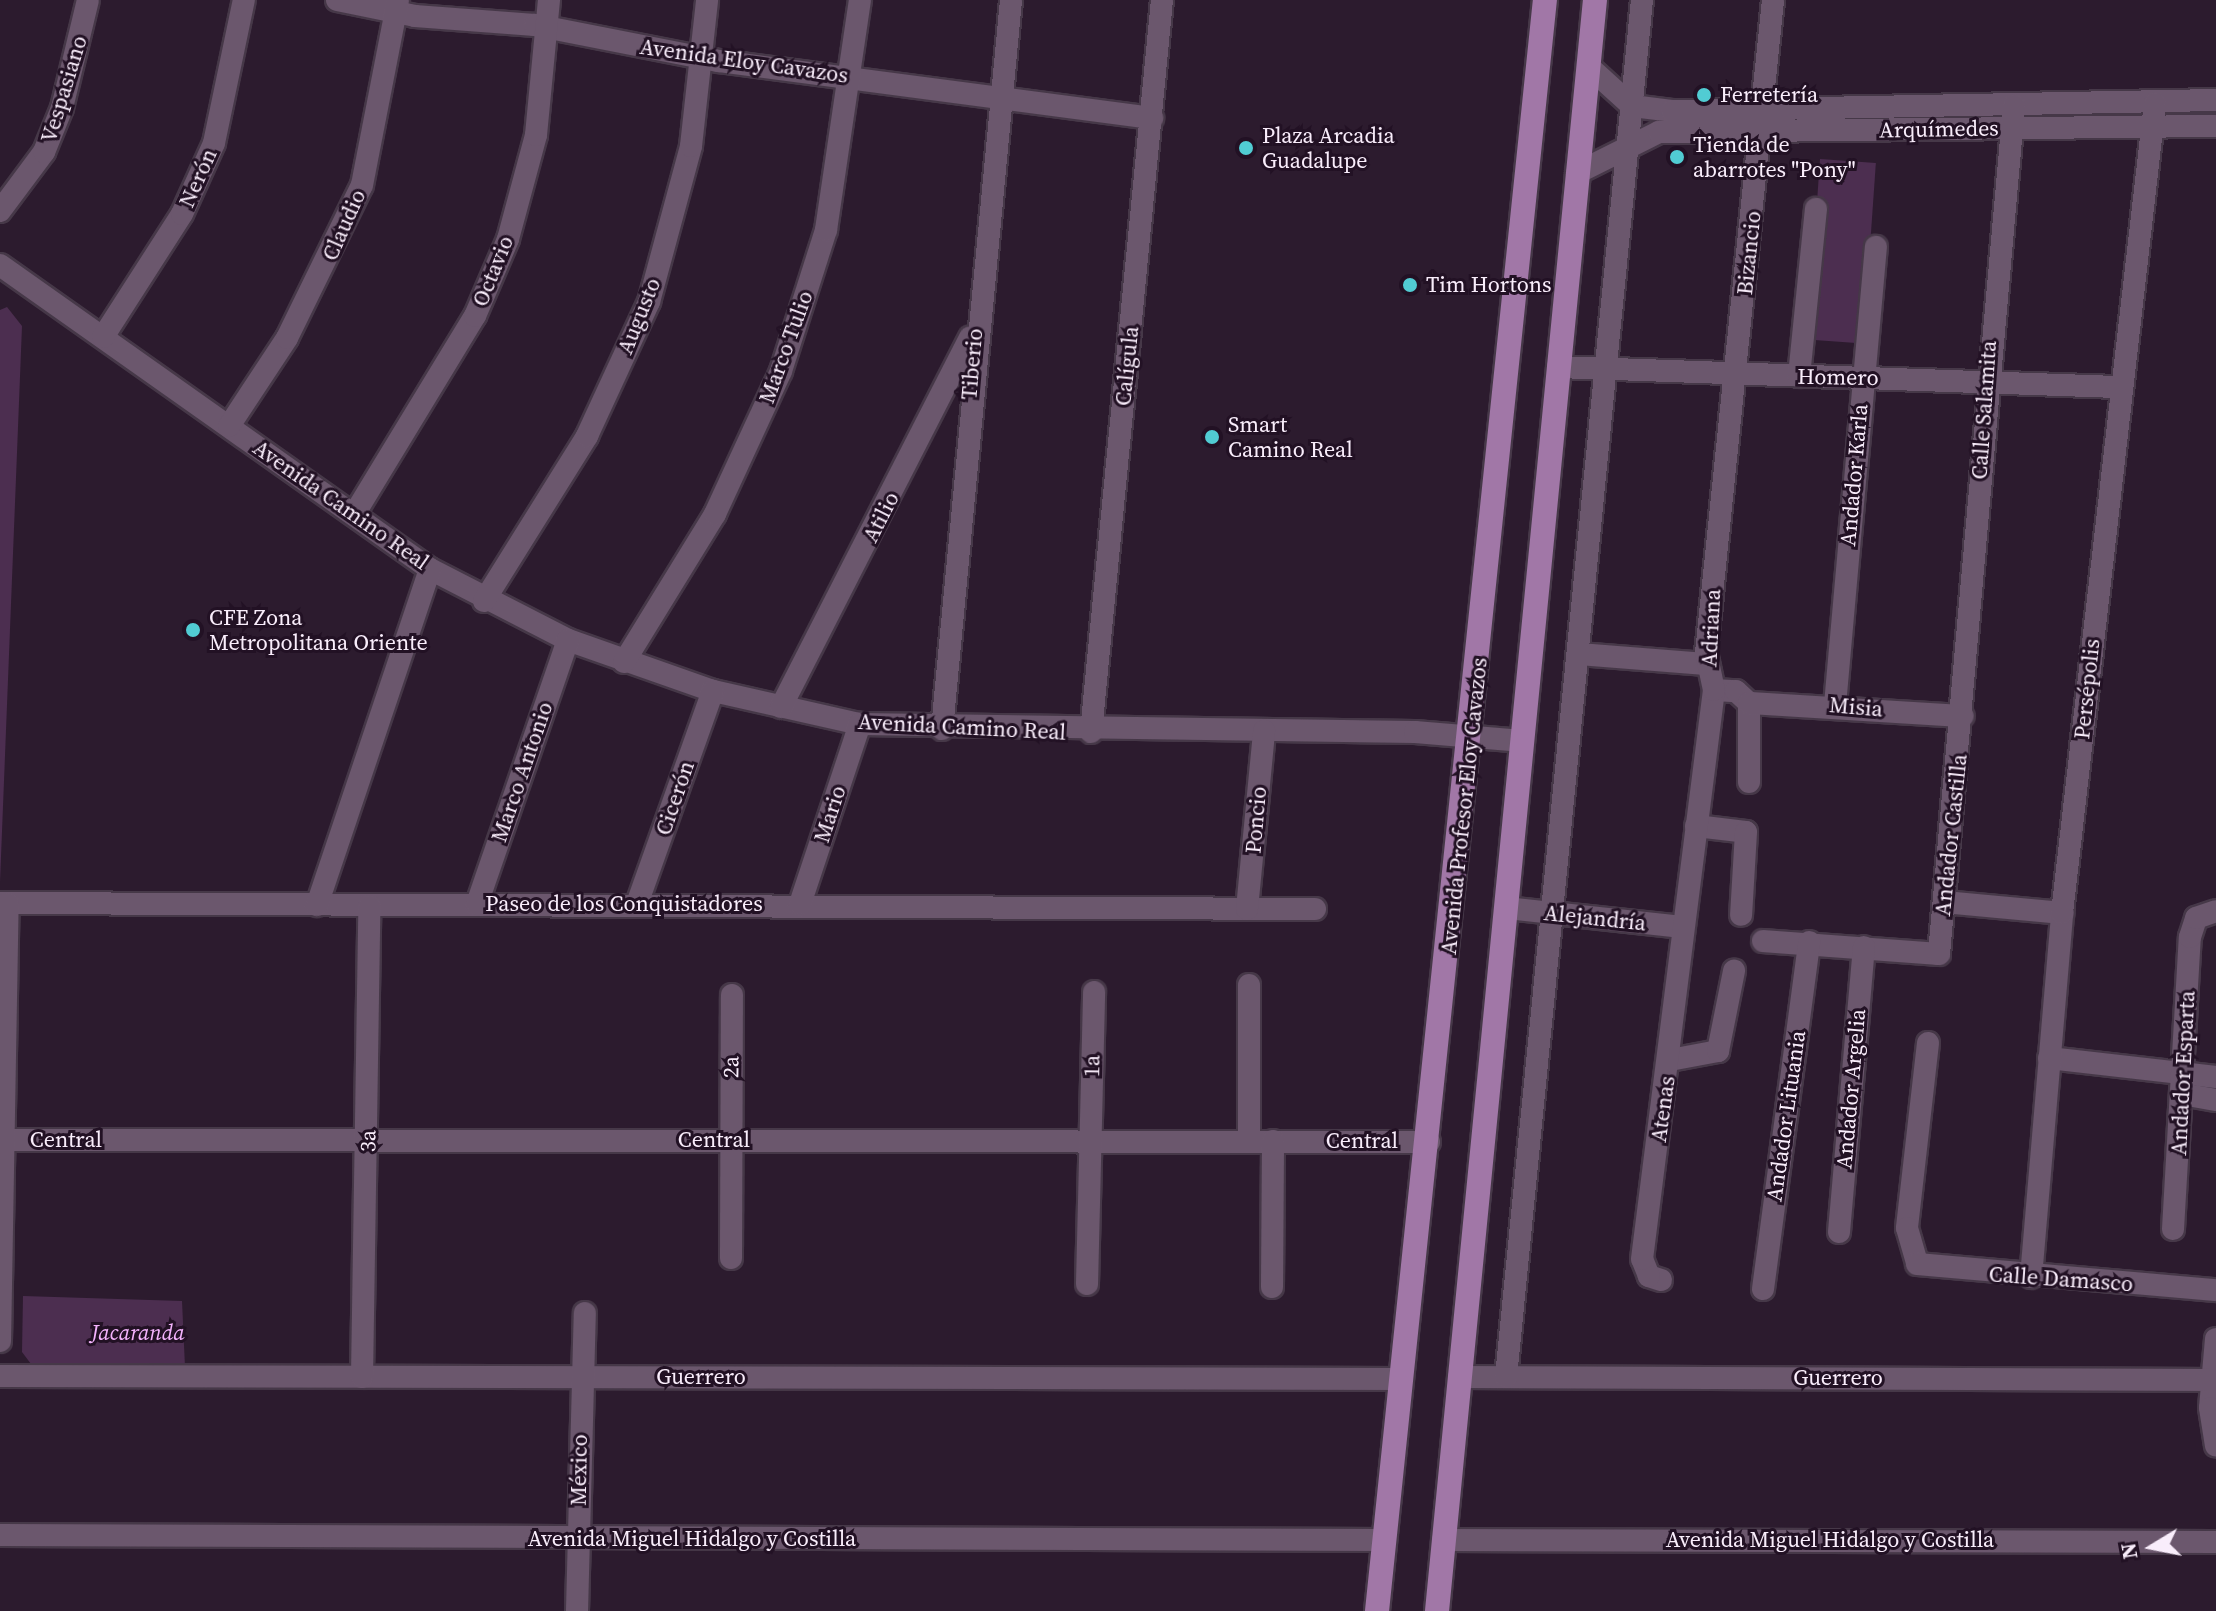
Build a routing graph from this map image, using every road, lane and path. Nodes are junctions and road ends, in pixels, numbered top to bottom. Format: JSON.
{"nodes":[{"id":1,"x":88,"y":0,"type":"edge"},
{"id":2,"x":244,"y":0,"type":"edge"},
{"id":3,"x":337,"y":0,"type":"edge"},
{"id":4,"x":549,"y":0,"type":"edge"},
{"id":5,"x":707,"y":0,"type":"edge"},
{"id":6,"x":860,"y":0,"type":"edge"},
{"id":7,"x":1011,"y":0,"type":"edge"},
{"id":8,"x":1162,"y":0,"type":"edge"},
{"id":9,"x":1545,"y":0,"type":"edge"},
{"id":10,"x":1595,"y":0,"type":"edge"},
{"id":11,"x":1642,"y":0,"type":"edge"},
{"id":12,"x":1773,"y":0,"type":"edge"},
{"id":13,"x":397,"y":6,"type":"edge"},
{"id":14,"x":546,"y":30,"type":"junction"},
{"id":15,"x":702,"y":55,"type":"junction"},
{"id":16,"x":1588,"y":66,"type":"junction"},
{"id":17,"x":853,"y":76,"type":"junction"},
{"id":18,"x":1002,"y":97,"type":"junction"},
{"id":19,"x":2216,"y":100,"type":"edge"},
{"id":20,"x":2155,"y":103,"type":"junction"},
{"id":21,"x":2014,"y":105,"type":"junction"},
{"id":22,"x":1632,"y":106,"type":"junction"},
{"id":23,"x":1152,"y":118,"type":"junction"},
{"id":24,"x":1762,"y":121,"type":"junction"},
{"id":25,"x":2216,"y":126,"type":"edge"},
{"id":26,"x":2151,"y":127,"type":"junction"},
{"id":27,"x":2012,"y":128,"type":"junction"},
{"id":28,"x":1631,"y":140,"type":"junction"},
{"id":29,"x":1577,"y":173,"type":"junction"},
{"id":30,"x":1816,"y":209,"type":"dead end"},
{"id":31,"x":0,"y":211,"type":"edge"},
{"id":32,"x":1876,"y":247,"type":"dead end"},
{"id":33,"x":3,"y":274,"type":"edge"},
{"id":34,"x":975,"y":326,"type":"junction"},
{"id":35,"x":103,"y":337,"type":"junction"},
{"id":36,"x":1558,"y":367,"type":"junction"},
{"id":37,"x":1609,"y":371,"type":"junction"},
{"id":38,"x":1736,"y":375,"type":"junction"},
{"id":39,"x":1799,"y":376,"type":"junction"},
{"id":40,"x":1862,"y":378,"type":"junction"},
{"id":41,"x":1985,"y":381,"type":"junction"},
{"id":42,"x":2118,"y":387,"type":"junction"},
{"id":43,"x":229,"y":426,"type":"junction"},
{"id":44,"x":355,"y":513,"type":"junction"},
{"id":45,"x":430,"y":569,"type":"junction"},
{"id":46,"x":484,"y":601,"type":"junction"},
{"id":47,"x":568,"y":640,"type":"junction"},
{"id":48,"x":1579,"y":654,"type":"junction"},
{"id":49,"x":624,"y":662,"type":"junction"},
{"id":50,"x":1706,"y":664,"type":"junction"},
{"id":51,"x":1714,"y":690,"type":"junction"},
{"id":52,"x":713,"y":691,"type":"junction"},
{"id":53,"x":1749,"y":703,"type":"junction"},
{"id":54,"x":1835,"y":705,"type":"junction"},
{"id":55,"x":781,"y":707,"type":"junction"},
{"id":56,"x":1963,"y":716,"type":"junction"},
{"id":57,"x":860,"y":724,"type":"junction"},
{"id":58,"x":942,"y":729,"type":"junction"},
{"id":59,"x":1264,"y":731,"type":"junction"},
{"id":60,"x":1091,"y":732,"type":"junction"},
{"id":61,"x":1471,"y":737,"type":"junction"},
{"id":62,"x":1523,"y":741,"type":"junction"},
{"id":63,"x":1749,"y":782,"type":"dead end"},
{"id":64,"x":1696,"y":826,"type":"junction"},
{"id":65,"x":1944,"y":902,"type":"junction"},
{"id":66,"x":4,"y":903,"type":"edge"},
{"id":67,"x":477,"y":904,"type":"junction"},
{"id":68,"x":637,"y":904,"type":"junction"},
{"id":69,"x":800,"y":904,"type":"junction"},
{"id":70,"x":317,"y":905,"type":"junction"},
{"id":71,"x":369,"y":906,"type":"junction"},
{"id":72,"x":1507,"y":908,"type":"junction"},
{"id":73,"x":1247,"y":909,"type":"junction"},
{"id":74,"x":1315,"y":909,"type":"dead end"},
{"id":75,"x":2062,"y":913,"type":"junction"},
{"id":76,"x":1554,"y":914,"type":"junction"},
{"id":77,"x":2206,"y":914,"type":"edge"},
{"id":78,"x":1741,"y":915,"type":"dead end"},
{"id":79,"x":1683,"y":927,"type":"junction"},
{"id":80,"x":1763,"y":941,"type":"dead end"},
{"id":81,"x":1809,"y":942,"type":"junction"},
{"id":82,"x":1864,"y":947,"type":"junction"},
{"id":83,"x":1734,"y":971,"type":"dead end"},
{"id":84,"x":1249,"y":985,"type":"dead end"},
{"id":85,"x":1094,"y":992,"type":"dead end"},
{"id":86,"x":732,"y":995,"type":"dead end"},
{"id":87,"x":1928,"y":1043,"type":"dead end"},
{"id":88,"x":3,"y":1044,"type":"edge"},
{"id":89,"x":2049,"y":1058,"type":"junction"},
{"id":90,"x":1670,"y":1060,"type":"junction"},
{"id":91,"x":2216,"y":1077,"type":"edge"},
{"id":92,"x":2182,"y":1084,"type":"junction"},
{"id":93,"x":2216,"y":1100,"type":"edge"},
{"id":94,"x":1,"y":1140,"type":"edge"},
{"id":95,"x":368,"y":1140,"type":"junction"},
{"id":96,"x":730,"y":1140,"type":"junction"},
{"id":97,"x":1090,"y":1141,"type":"junction"},
{"id":98,"x":1249,"y":1141,"type":"junction"},
{"id":99,"x":1273,"y":1141,"type":"junction"},
{"id":100,"x":1429,"y":1142,"type":"junction"},
{"id":101,"x":2173,"y":1229,"type":"dead end"},
{"id":102,"x":1839,"y":1232,"type":"dead end"},
{"id":103,"x":731,"y":1258,"type":"dead end"},
{"id":104,"x":2031,"y":1277,"type":"junction"},
{"id":105,"x":1661,"y":1280,"type":"dead end"},
{"id":106,"x":1087,"y":1284,"type":"dead end"},
{"id":107,"x":1272,"y":1287,"type":"dead end"},
{"id":108,"x":1763,"y":1289,"type":"dead end"},
{"id":109,"x":2216,"y":1290,"type":"edge"},
{"id":110,"x":585,"y":1313,"type":"dead end"},
{"id":111,"x":2216,"y":1339,"type":"edge"},
{"id":112,"x":0,"y":1341,"type":"edge"},
{"id":113,"x":0,"y":1376,"type":"edge"},
{"id":114,"x":581,"y":1376,"type":"junction"},
{"id":115,"x":362,"y":1377,"type":"junction"},
{"id":116,"x":1459,"y":1377,"type":"junction"},
{"id":117,"x":1506,"y":1377,"type":"junction"},
{"id":118,"x":1401,"y":1379,"type":"junction"},
{"id":119,"x":2214,"y":1380,"type":"edge"},
{"id":120,"x":2216,"y":1446,"type":"edge"},
{"id":121,"x":0,"y":1535,"type":"edge"},
{"id":122,"x":578,"y":1539,"type":"junction"},
{"id":123,"x":1384,"y":1540,"type":"junction"},
{"id":124,"x":1443,"y":1540,"type":"junction"},
{"id":125,"x":2216,"y":1542,"type":"edge"},
{"id":126,"x":577,"y":1611,"type":"edge"},
{"id":127,"x":1377,"y":1611,"type":"edge"},
{"id":128,"x":1437,"y":1611,"type":"edge"}],
"edges":[{"from":1,"to":31,"type":"street","name":"Vespasiano"},
{"from":2,"to":35,"type":"street","name":"Nerón"},
{"from":3,"to":13,"type":"street","name":"Avenida Eloy Cavazos"},
{"from":4,"to":14,"type":"street","name":"Octavio"},
{"from":5,"to":15,"type":"street","name":"Augusto"},
{"from":6,"to":17,"type":"street","name":"Marco Tulio"},
{"from":7,"to":18,"type":"street","name":"Tiberio"},
{"from":8,"to":23,"type":"street","name":"Calígula"},
{"from":9,"to":61,"type":"main road","name":"Avenida Profesor Eloy Cavazos"},
{"from":10,"to":16,"type":"main road"},
{"from":11,"to":22,"type":"street"},
{"from":12,"to":24,"type":"street","name":"Bizancio"},
{"from":13,"to":14,"type":"street","name":"Avenida Eloy Cavazos"},
{"from":13,"to":43,"type":"street","name":"Claudio"},
{"from":14,"to":15,"type":"street","name":"Avenida Eloy Cavazos"},
{"from":14,"to":44,"type":"street","name":"Octavio"},
{"from":15,"to":17,"type":"street","name":"Avenida Eloy Cavazos"},
{"from":15,"to":46,"type":"street","name":"Augusto"},
{"from":16,"to":22,"type":"street"},
{"from":16,"to":29,"type":"main road"},
{"from":17,"to":18,"type":"street","name":"Avenida Eloy Cavazos"},
{"from":17,"to":49,"type":"street","name":"Marco Tulio"},
{"from":18,"to":23,"type":"street","name":"Avenida Eloy Cavazos"},
{"from":18,"to":34,"type":"street","name":"Tiberio"},
{"from":19,"to":20,"type":"street","name":"Arquímedes"},
{"from":20,"to":21,"type":"street","name":"Arquímedes"},
{"from":20,"to":26,"type":"street","name":"Persépolis"},
{"from":21,"to":24,"type":"street","name":"Arquímedes"},
{"from":21,"to":27,"type":"street","name":"Calle Salamita"},
{"from":22,"to":24,"type":"street","name":"Arquímedes"},
{"from":22,"to":28,"type":"street"},
{"from":23,"to":60,"type":"street","name":"Calígula"},
{"from":24,"to":27,"type":"street","name":"Arquímedes"},
{"from":24,"to":28,"type":"street","name":"Arquímedes"},
{"from":24,"to":38,"type":"street","name":"Bizancio"},
{"from":25,"to":26,"type":"street","name":"Arquímedes"},
{"from":26,"to":27,"type":"street","name":"Arquímedes"},
{"from":26,"to":42,"type":"street","name":"Persépolis"},
{"from":27,"to":41,"type":"street","name":"Calle Salamita"},
{"from":28,"to":29,"type":"street","name":"Arquímedes"},
{"from":28,"to":37,"type":"street"},
{"from":29,"to":36,"type":"main road"},
{"from":30,"to":39,"type":"street"},
{"from":32,"to":40,"type":"street","name":"Andador Karla"},
{"from":33,"to":35,"type":"street","name":"Avenida Camino Real"},
{"from":34,"to":55,"type":"street","name":"Atilio"},
{"from":34,"to":58,"type":"street","name":"Tiberio"},
{"from":35,"to":43,"type":"street","name":"Avenida Camino Real"},
{"from":36,"to":37,"type":"street","name":"Homero"},
{"from":36,"to":62,"type":"main road"},
{"from":37,"to":38,"type":"street","name":"Homero"},
{"from":37,"to":48,"type":"street"},
{"from":38,"to":39,"type":"street","name":"Homero"},
{"from":38,"to":50,"type":"street","name":"Adriana"},
{"from":39,"to":40,"type":"street","name":"Homero"},
{"from":40,"to":41,"type":"street","name":"Homero"},
{"from":40,"to":54,"type":"street","name":"Andador Karla"},
{"from":41,"to":42,"type":"street","name":"Homero"},
{"from":41,"to":56,"type":"street","name":"Calle Salamita"},
{"from":42,"to":75,"type":"street","name":"Persépolis"},
{"from":43,"to":44,"type":"street","name":"Avenida Camino Real"},
{"from":44,"to":45,"type":"street","name":"Avenida Camino Real"},
{"from":45,"to":46,"type":"street","name":"Avenida Camino Real"},
{"from":45,"to":70,"type":"street"},
{"from":46,"to":47,"type":"street","name":"Avenida Camino Real"},
{"from":47,"to":49,"type":"street","name":"Avenida Camino Real"},
{"from":47,"to":67,"type":"street","name":"Marco Antonio"},
{"from":48,"to":50,"type":"street"},
{"from":48,"to":76,"type":"street"},
{"from":49,"to":52,"type":"street","name":"Avenida Camino Real"},
{"from":50,"to":51,"type":"street","name":"Adriana"},
{"from":51,"to":53,"type":"street"},
{"from":51,"to":64,"type":"street","name":"Adriana"},
{"from":52,"to":55,"type":"street","name":"Avenida Camino Real"},
{"from":52,"to":68,"type":"street","name":"Cicerón"},
{"from":53,"to":54,"type":"street","name":"Misia"},
{"from":53,"to":63,"type":"street"},
{"from":54,"to":56,"type":"street","name":"Misia"},
{"from":55,"to":57,"type":"street","name":"Avenida Camino Real"},
{"from":56,"to":65,"type":"street","name":"Andador Castilla"},
{"from":57,"to":58,"type":"street","name":"Avenida Camino Real"},
{"from":57,"to":69,"type":"street","name":"Mario"},
{"from":58,"to":60,"type":"street","name":"Avenida Camino Real"},
{"from":59,"to":60,"type":"street","name":"Avenida Camino Real"},
{"from":59,"to":61,"type":"street","name":"Avenida Camino Real"},
{"from":59,"to":73,"type":"street","name":"Poncio"},
{"from":61,"to":62,"type":"street","name":"Avenida Camino Real"},
{"from":61,"to":100,"type":"main road","name":"Avenida Profesor Eloy Cavazos"},
{"from":62,"to":72,"type":"main road"},
{"from":64,"to":78,"type":"street"},
{"from":64,"to":79,"type":"street","name":"Adriana"},
{"from":65,"to":75,"type":"street"},
{"from":65,"to":82,"type":"street","name":"Andador Castilla"},
{"from":66,"to":70,"type":"street","name":"Paseo de los Conquistadores"},
{"from":66,"to":88,"type":"street"},
{"from":67,"to":68,"type":"street","name":"Paseo de los Conquistadores"},
{"from":67,"to":71,"type":"street","name":"Paseo de los Conquistadores"},
{"from":68,"to":69,"type":"street","name":"Paseo de los Conquistadores"},
{"from":69,"to":73,"type":"street","name":"Paseo de los Conquistadores"},
{"from":70,"to":71,"type":"street","name":"Paseo de los Conquistadores"},
{"from":71,"to":95,"type":"street","name":"3a"},
{"from":72,"to":76,"type":"street","name":"Alejandría"},
{"from":72,"to":116,"type":"main road"},
{"from":73,"to":74,"type":"street","name":"Paseo de los Conquistadores"},
{"from":75,"to":89,"type":"street","name":"Persépolis"},
{"from":76,"to":79,"type":"street","name":"Alejandría"},
{"from":76,"to":117,"type":"street"},
{"from":77,"to":92,"type":"street","name":"Andador Esparta"},
{"from":79,"to":90,"type":"street","name":"Atenas"},
{"from":80,"to":81,"type":"street"},
{"from":81,"to":82,"type":"street"},
{"from":81,"to":108,"type":"street","name":"Andador Lituania"},
{"from":82,"to":102,"type":"street","name":"Andador Argelia"},
{"from":83,"to":90,"type":"street"},
{"from":84,"to":98,"type":"street"},
{"from":85,"to":97,"type":"street","name":"1a"},
{"from":86,"to":96,"type":"street","name":"2a"},
{"from":87,"to":104,"type":"street","name":"Calle Damasco"},
{"from":88,"to":94,"type":"street"},
{"from":89,"to":92,"type":"street"},
{"from":89,"to":104,"type":"street","name":"Persépolis"},
{"from":90,"to":105,"type":"street","name":"Atenas"},
{"from":91,"to":92,"type":"street"},
{"from":92,"to":93,"type":"street"},
{"from":92,"to":101,"type":"street","name":"Andador Esparta"},
{"from":94,"to":95,"type":"street","name":"Central"},
{"from":94,"to":112,"type":"street"},
{"from":95,"to":96,"type":"street","name":"Central"},
{"from":95,"to":115,"type":"street","name":"3a"},
{"from":96,"to":97,"type":"street","name":"Central"},
{"from":96,"to":103,"type":"street","name":"2a"},
{"from":97,"to":98,"type":"street","name":"Central"},
{"from":97,"to":106,"type":"street","name":"1a"},
{"from":98,"to":99,"type":"street","name":"Central"},
{"from":99,"to":100,"type":"street","name":"Central"},
{"from":99,"to":107,"type":"street"},
{"from":100,"to":118,"type":"main road","name":"Avenida Profesor Eloy Cavazos"},
{"from":104,"to":109,"type":"street","name":"Calle Damasco"},
{"from":110,"to":114,"type":"street","name":"México"},
{"from":111,"to":119,"type":"street"},
{"from":113,"to":115,"type":"street","name":"Guerrero"},
{"from":114,"to":115,"type":"street","name":"Guerrero"},
{"from":114,"to":118,"type":"street","name":"Guerrero"},
{"from":114,"to":122,"type":"street","name":"México"},
{"from":116,"to":117,"type":"street","name":"Guerrero"},
{"from":116,"to":124,"type":"main road"},
{"from":117,"to":119,"type":"street","name":"Guerrero"},
{"from":118,"to":123,"type":"main road","name":"Avenida Profesor Eloy Cavazos"},
{"from":119,"to":120,"type":"street"},
{"from":121,"to":122,"type":"street","name":"Avenida Miguel Hidalgo y Costilla"},
{"from":122,"to":123,"type":"street","name":"Avenida Miguel Hidalgo y Costilla"},
{"from":122,"to":126,"type":"street","name":"México"},
{"from":123,"to":127,"type":"main road","name":"Avenida Profesor Eloy Cavazos"},
{"from":124,"to":125,"type":"street","name":"Avenida Miguel Hidalgo y Costilla"},
{"from":124,"to":128,"type":"main road"}]}
